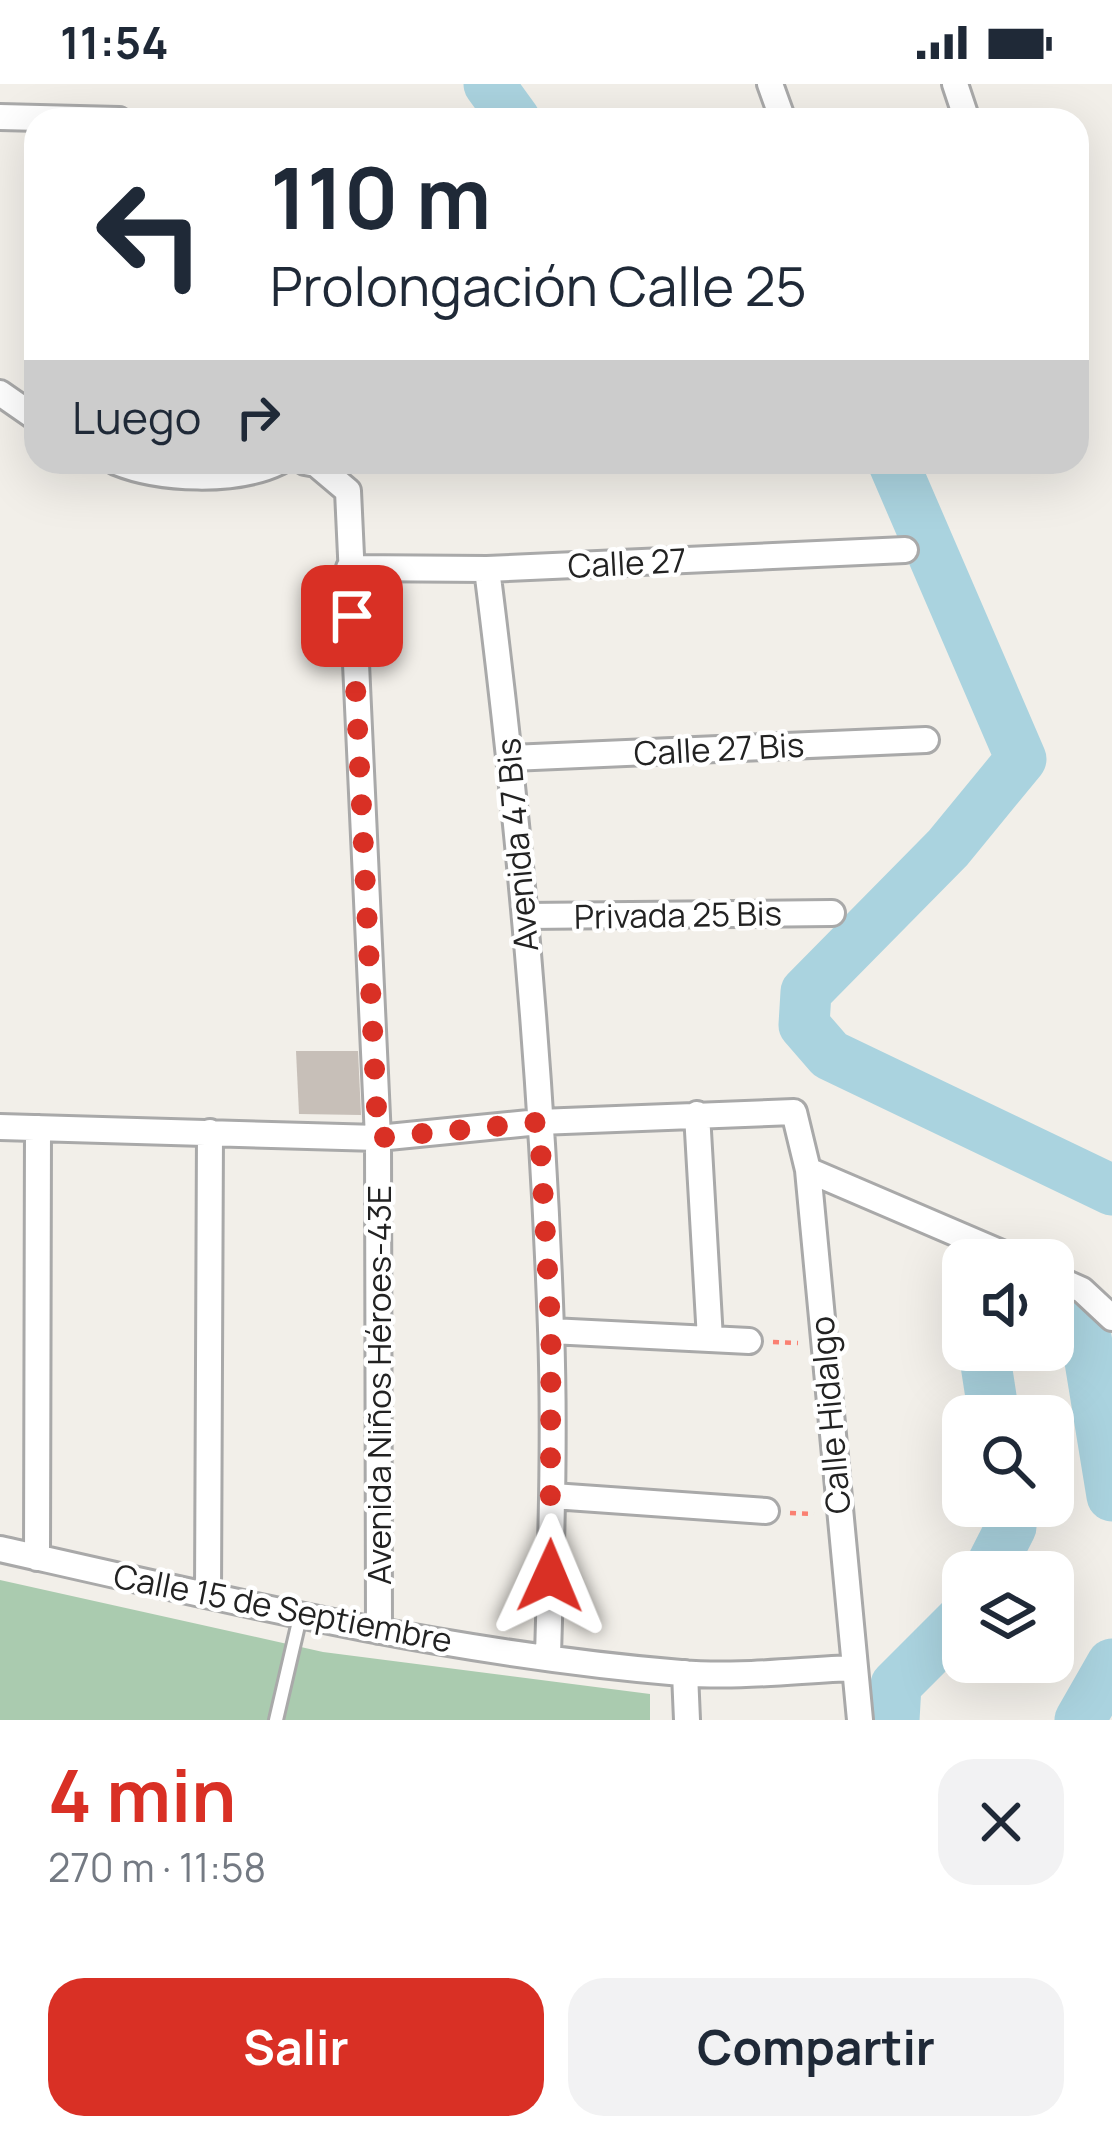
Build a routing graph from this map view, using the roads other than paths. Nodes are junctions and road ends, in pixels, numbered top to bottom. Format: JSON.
{"nodes":[{"id":1,"x":167,"y":474,"type":"edge"},
{"id":2,"x":216,"y":474,"type":"edge"},
{"id":3,"x":327,"y":474,"type":"edge"},
{"id":4,"x":905,"y":550,"type":"dead end"},
{"id":5,"x":349,"y":568,"type":"junction"},
{"id":6,"x":488,"y":569,"type":"junction"},
{"id":7,"x":926,"y":740,"type":"dead end"},
{"id":8,"x":511,"y":758,"type":"junction"},
{"id":9,"x":832,"y":913,"type":"dead end"},
{"id":10,"x":525,"y":916,"type":"junction"},
{"id":11,"x":697,"y":1114,"type":"junction"},
{"id":12,"x":539,"y":1122,"type":"junction"},
{"id":13,"x":0,"y":1127,"type":"edge"},
{"id":14,"x":38,"y":1128,"type":"junction"},
{"id":15,"x":210,"y":1132,"type":"junction"},
{"id":16,"x":378,"y":1138,"type":"junction"},
{"id":17,"x":808,"y":1170,"type":"junction"},
{"id":18,"x":969,"y":1239,"type":"edge"},
{"id":19,"x":1074,"y":1286,"type":"edge"},
{"id":20,"x":1112,"y":1318,"type":"edge"},
{"id":21,"x":551,"y":1331,"type":"junction"},
{"id":22,"x":710,"y":1339,"type":"junction"},
{"id":23,"x":749,"y":1341,"type":"road end"},
{"id":24,"x":553,"y":1496,"type":"junction"},
{"id":25,"x":766,"y":1511,"type":"road end"},
{"id":26,"x":0,"y":1549,"type":"edge"},
{"id":27,"x":37,"y":1558,"type":"junction"},
{"id":28,"x":208,"y":1595,"type":"junction"},
{"id":29,"x":300,"y":1617,"type":"junction"},
{"id":30,"x":379,"y":1631,"type":"junction"},
{"id":31,"x":548,"y":1656,"type":"junction"},
{"id":32,"x":854,"y":1668,"type":"junction"},
{"id":33,"x":685,"y":1673,"type":"junction"},
{"id":34,"x":276,"y":1720,"type":"edge"},
{"id":35,"x":687,"y":1720,"type":"edge"},
{"id":36,"x":860,"y":1720,"type":"edge"}],
"edges":[{"from":1,"to":2,"type":"street"},
{"from":3,"to":5,"type":"street","name":"Avenida Niños Héroes-43E"},
{"from":4,"to":6,"type":"street","name":"Calle 27"},
{"from":5,"to":6,"type":"street","name":"Calle 27"},
{"from":5,"to":16,"type":"street","name":"Avenida Niños Héroes-43E"},
{"from":6,"to":8,"type":"street","name":"Avenida 47 Bis"},
{"from":7,"to":8,"type":"street","name":"Calle 27 Bis"},
{"from":8,"to":10,"type":"street","name":"Avenida 47 Bis"},
{"from":9,"to":10,"type":"street","name":"Privada 25 Bis"},
{"from":10,"to":12,"type":"street","name":"Avenida 47 Bis"},
{"from":11,"to":12,"type":"street"},
{"from":11,"to":17,"type":"street","name":"Calle Hidalgo"},
{"from":11,"to":22,"type":"street"},
{"from":12,"to":16,"type":"street"},
{"from":12,"to":21,"type":"street","name":"Avenida 47 Bis"},
{"from":13,"to":14,"type":"street"},
{"from":14,"to":15,"type":"street"},
{"from":14,"to":27,"type":"street"},
{"from":15,"to":16,"type":"street"},
{"from":15,"to":28,"type":"street"},
{"from":16,"to":30,"type":"street","name":"Avenida Niños Héroes-43E"},
{"from":17,"to":18,"type":"street"},
{"from":17,"to":32,"type":"street","name":"Calle Hidalgo"},
{"from":19,"to":20,"type":"street"},
{"from":21,"to":22,"type":"street"},
{"from":21,"to":24,"type":"street","name":"Avenida 47 Bis"},
{"from":22,"to":23,"type":"street"},
{"from":24,"to":25,"type":"street"},
{"from":24,"to":31,"type":"street","name":"Avenida 47 Bis"},
{"from":26,"to":27,"type":"street","name":"Calle 15 de Septiembre"},
{"from":27,"to":28,"type":"street","name":"Calle 15 de Septiembre"},
{"from":28,"to":29,"type":"street","name":"Calle 15 de Septiembre"},
{"from":29,"to":30,"type":"street","name":"Calle 15 de Septiembre"},
{"from":29,"to":34,"type":"lane"},
{"from":30,"to":31,"type":"street","name":"Calle 15 de Septiembre"},
{"from":31,"to":33,"type":"street","name":"Calle 15 de Septiembre"},
{"from":32,"to":33,"type":"street","name":"Calle 15 de Septiembre"},
{"from":32,"to":36,"type":"street","name":"Calle Hidalgo"},
{"from":33,"to":35,"type":"street"}]}
